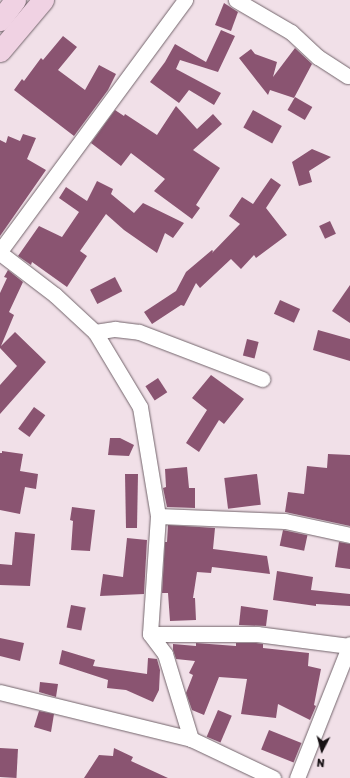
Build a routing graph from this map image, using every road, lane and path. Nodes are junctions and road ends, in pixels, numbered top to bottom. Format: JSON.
{"nodes":[{"id":1,"x":15,"y":0,"type":"edge"},
{"id":2,"x":43,"y":0,"type":"edge"},
{"id":3,"x":185,"y":0,"type":"edge"},
{"id":4,"x":236,"y":0,"type":"edge"},
{"id":5,"x":0,"y":20,"type":"edge"},
{"id":6,"x":0,"y":51,"type":"edge"},
{"id":7,"x":347,"y":76,"type":"dead end"},
{"id":8,"x":0,"y":252,"type":"edge"},
{"id":9,"x":95,"y":332,"type":"junction"},
{"id":10,"x":262,"y":379,"type":"dead end"},
{"id":11,"x":158,"y":516,"type":"junction"},
{"id":12,"x":350,"y":535,"type":"edge"},
{"id":13,"x":150,"y":634,"type":"junction"},
{"id":14,"x":350,"y":645,"type":"edge"},
{"id":15,"x":0,"y":692,"type":"edge"},
{"id":16,"x":191,"y":739,"type":"junction"},
{"id":17,"x":273,"y":778,"type":"edge"},
{"id":18,"x":297,"y":778,"type":"edge"}],
"edges":[{"from":1,"to":5,"type":"main road"},
{"from":2,"to":6,"type":"main road"},
{"from":3,"to":8,"type":"street"},
{"from":4,"to":7,"type":"street"},
{"from":8,"to":9,"type":"street"},
{"from":9,"to":10,"type":"street"},
{"from":9,"to":11,"type":"street"},
{"from":11,"to":12,"type":"street"},
{"from":11,"to":13,"type":"street"},
{"from":13,"to":14,"type":"street"},
{"from":13,"to":16,"type":"street"},
{"from":14,"to":18,"type":"street"},
{"from":15,"to":16,"type":"street"},
{"from":16,"to":17,"type":"street"}]}
